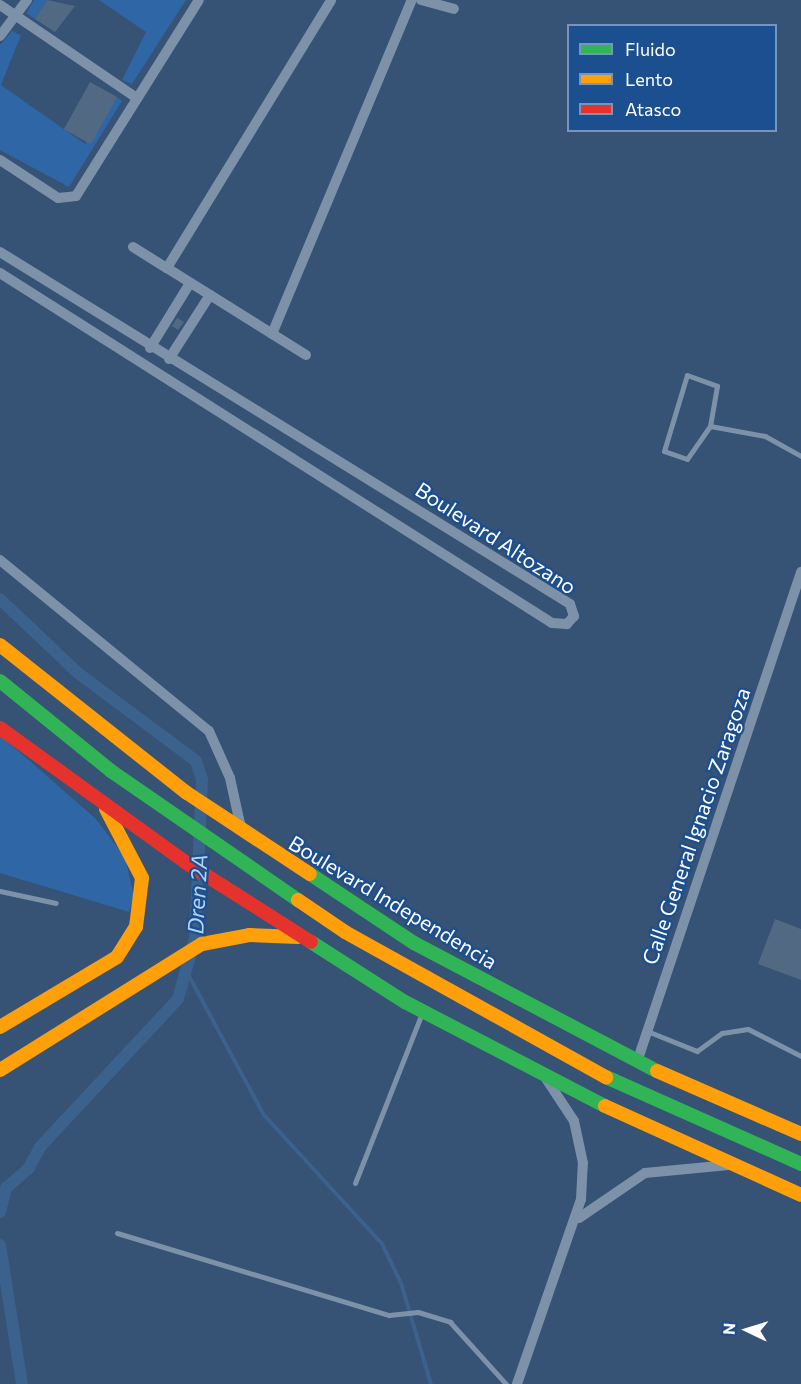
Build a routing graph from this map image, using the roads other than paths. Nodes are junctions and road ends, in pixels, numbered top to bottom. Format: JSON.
{"nodes":[{"id":1,"x":27,"y":0,"type":"edge"},
{"id":2,"x":199,"y":0,"type":"edge"},
{"id":3,"x":331,"y":0,"type":"edge"},
{"id":4,"x":412,"y":0,"type":"edge"},
{"id":5,"x":422,"y":0,"type":"edge"},
{"id":6,"x":0,"y":5,"type":"edge"},
{"id":7,"x":454,"y":9,"type":"dead end"},
{"id":8,"x":16,"y":16,"type":"junction"},
{"id":9,"x":2,"y":30,"type":"edge"},
{"id":10,"x":137,"y":98,"type":"junction"},
{"id":11,"x":0,"y":160,"type":"edge"},
{"id":12,"x":133,"y":247,"type":"dead end"},
{"id":13,"x":0,"y":252,"type":"edge"},
{"id":14,"x":167,"y":268,"type":"junction"},
{"id":15,"x":0,"y":273,"type":"edge"},
{"id":16,"x":190,"y":283,"type":"junction"},
{"id":17,"x":210,"y":295,"type":"junction"},
{"id":18,"x":272,"y":334,"type":"junction"},
{"id":19,"x":150,"y":348,"type":"junction"},
{"id":20,"x":306,"y":355,"type":"dead end"},
{"id":21,"x":169,"y":359,"type":"junction"},
{"id":22,"x":710,"y":426,"type":"junction"},
{"id":23,"x":801,"y":456,"type":"edge"},
{"id":24,"x":0,"y":560,"type":"edge"},
{"id":25,"x":801,"y":572,"type":"edge"},
{"id":26,"x":796,"y":600,"type":"edge"},
{"id":27,"x":0,"y":645,"type":"edge"},
{"id":28,"x":0,"y":681,"type":"edge"},
{"id":29,"x":0,"y":728,"type":"edge"},
{"id":30,"x":103,"y":804,"type":"junction"},
{"id":31,"x":242,"y":832,"type":"junction"},
{"id":32,"x":0,"y":891,"type":"edge"},
{"id":33,"x":56,"y":903,"type":"dead end"},
{"id":34,"x":298,"y":936,"type":"junction"},
{"id":35,"x":423,"y":1011,"type":"junction"},
{"id":36,"x":0,"y":1027,"type":"edge"},
{"id":37,"x":647,"y":1031,"type":"junction"},
{"id":38,"x":801,"y":1056,"type":"edge"},
{"id":39,"x":637,"y":1062,"type":"junction"},
{"id":40,"x":0,"y":1070,"type":"edge"},
{"id":41,"x":543,"y":1075,"type":"junction"},
{"id":42,"x":801,"y":1134,"type":"edge"},
{"id":43,"x":801,"y":1164,"type":"edge"},
{"id":44,"x":731,"y":1165,"type":"junction"},
{"id":45,"x":355,"y":1183,"type":"dead end"},
{"id":46,"x":801,"y":1195,"type":"edge"},
{"id":47,"x":579,"y":1218,"type":"junction"},
{"id":48,"x":117,"y":1233,"type":"dead end"},
{"id":49,"x":506,"y":1384,"type":"edge"},
{"id":50,"x":518,"y":1384,"type":"edge"}],
"edges":[{"from":1,"to":8,"type":"street"},
{"from":2,"to":10,"type":"street"},
{"from":3,"to":14,"type":"street"},
{"from":4,"to":18,"type":"street"},
{"from":5,"to":7,"type":"street"},
{"from":6,"to":8,"type":"street"},
{"from":8,"to":9,"type":"street"},
{"from":8,"to":10,"type":"street"},
{"from":10,"to":11,"type":"street"},
{"from":12,"to":14,"type":"street"},
{"from":13,"to":19,"type":"street","name":"Boulevard Altozano"},
{"from":14,"to":16,"type":"street"},
{"from":15,"to":21,"type":"street","name":"Boulevard Altozano"},
{"from":16,"to":17,"type":"street"},
{"from":16,"to":19,"type":"street"},
{"from":17,"to":18,"type":"street"},
{"from":17,"to":21,"type":"street"},
{"from":18,"to":20,"type":"street"},
{"from":19,"to":21,"type":"street","name":"Boulevard Altozano"},
{"from":22,"to":22,"type":"lane"},
{"from":22,"to":23,"type":"lane"},
{"from":24,"to":31,"type":"street"},
{"from":25,"to":26,"type":"street","name":"Calle General Ignacio Zaragoza"},
{"from":26,"to":37,"type":"street","name":"Calle General Ignacio Zaragoza"},
{"from":27,"to":31,"type":"main road","name":"Boulevard Independencia"},
{"from":28,"to":43,"type":"main road"},
{"from":29,"to":30,"type":"main road"},
{"from":30,"to":34,"type":"main road"},
{"from":30,"to":36,"type":"main road"},
{"from":31,"to":39,"type":"main road","name":"Boulevard Independencia"},
{"from":32,"to":33,"type":"lane"},
{"from":34,"to":35,"type":"main road"},
{"from":34,"to":40,"type":"main road"},
{"from":35,"to":41,"type":"main road"},
{"from":35,"to":45,"type":"lane"},
{"from":37,"to":38,"type":"lane"},
{"from":37,"to":39,"type":"street","name":"Calle General Ignacio Zaragoza"},
{"from":39,"to":42,"type":"main road","name":"Boulevard Independencia"},
{"from":41,"to":44,"type":"main road"},
{"from":41,"to":47,"type":"street"},
{"from":44,"to":46,"type":"main road"},
{"from":44,"to":47,"type":"street"},
{"from":47,"to":50,"type":"street"},
{"from":48,"to":49,"type":"lane"}]}
